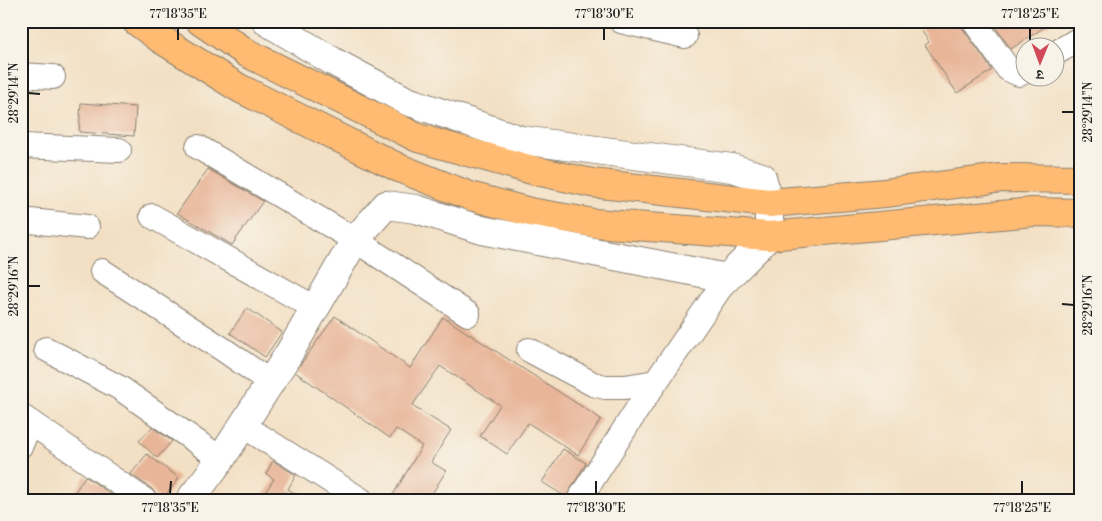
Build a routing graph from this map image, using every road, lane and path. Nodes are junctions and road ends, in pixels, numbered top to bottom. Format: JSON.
{"nodes":[{"id":1,"x":136,"y":21,"type":"edge"},
{"id":2,"x":200,"y":21,"type":"edge"},
{"id":3,"x":266,"y":21,"type":"edge"},
{"id":4,"x":621,"y":21,"type":"edge"},
{"id":5,"x":974,"y":21,"type":"edge"},
{"id":6,"x":685,"y":36,"type":"dead end"},
{"id":7,"x":1081,"y":38,"type":"edge"},
{"id":8,"x":1064,"y":48,"type":"edge"},
{"id":9,"x":1014,"y":72,"type":"edge"},
{"id":10,"x":21,"y":75,"type":"edge"},
{"id":11,"x":53,"y":76,"type":"dead end"},
{"id":12,"x":21,"y":81,"type":"edge"},
{"id":13,"x":21,"y":146,"type":"edge"},
{"id":14,"x":198,"y":147,"type":"dead end"},
{"id":15,"x":119,"y":150,"type":"dead end"},
{"id":16,"x":1081,"y":179,"type":"edge"},
{"id":17,"x":769,"y":203,"type":"junction"},
{"id":18,"x":1081,"y":213,"type":"edge"},
{"id":19,"x":152,"y":216,"type":"dead end"},
{"id":20,"x":21,"y":220,"type":"edge"},
{"id":21,"x":87,"y":227,"type":"dead end"},
{"id":22,"x":769,"y":236,"type":"junction"},
{"id":23,"x":355,"y":240,"type":"junction"},
{"id":24,"x":102,"y":271,"type":"dead end"},
{"id":25,"x":727,"y":278,"type":"junction"},
{"id":26,"x":315,"y":308,"type":"junction"},
{"id":27,"x":468,"y":314,"type":"dead end"},
{"id":28,"x":46,"y":350,"type":"dead end"},
{"id":29,"x":529,"y":350,"type":"dead end"},
{"id":30,"x":270,"y":382,"type":"junction"},
{"id":31,"x":656,"y":382,"type":"junction"},
{"id":32,"x":26,"y":419,"type":"edge"},
{"id":33,"x":242,"y":425,"type":"junction"},
{"id":34,"x":21,"y":445,"type":"edge"},
{"id":35,"x":221,"y":459,"type":"junction"},
{"id":36,"x":144,"y":500,"type":"edge"},
{"id":37,"x":190,"y":500,"type":"edge"},
{"id":38,"x":361,"y":500,"type":"edge"},
{"id":39,"x":579,"y":500,"type":"edge"}],
"edges":[{"from":1,"to":22,"type":"main road"},
{"from":2,"to":17,"type":"main road"},
{"from":3,"to":17,"type":"street"},
{"from":4,"to":6,"type":"street"},
{"from":5,"to":9,"type":"street"},
{"from":7,"to":8,"type":"street"},
{"from":10,"to":11,"type":"street"},
{"from":10,"to":12,"type":"street"},
{"from":13,"to":15,"type":"street"},
{"from":14,"to":23,"type":"street"},
{"from":16,"to":17,"type":"main road"},
{"from":17,"to":22,"type":"street"},
{"from":18,"to":22,"type":"main road"},
{"from":19,"to":26,"type":"street"},
{"from":20,"to":21,"type":"street"},
{"from":22,"to":25,"type":"street"},
{"from":23,"to":25,"type":"street"},
{"from":23,"to":26,"type":"street"},
{"from":23,"to":27,"type":"street"},
{"from":24,"to":30,"type":"street"},
{"from":25,"to":31,"type":"street"},
{"from":26,"to":30,"type":"street"},
{"from":28,"to":35,"type":"street"},
{"from":29,"to":31,"type":"street"},
{"from":30,"to":33,"type":"street"},
{"from":31,"to":39,"type":"street"},
{"from":32,"to":34,"type":"street"},
{"from":32,"to":36,"type":"street"},
{"from":33,"to":35,"type":"street"},
{"from":33,"to":38,"type":"street"},
{"from":35,"to":37,"type":"street"}]}
